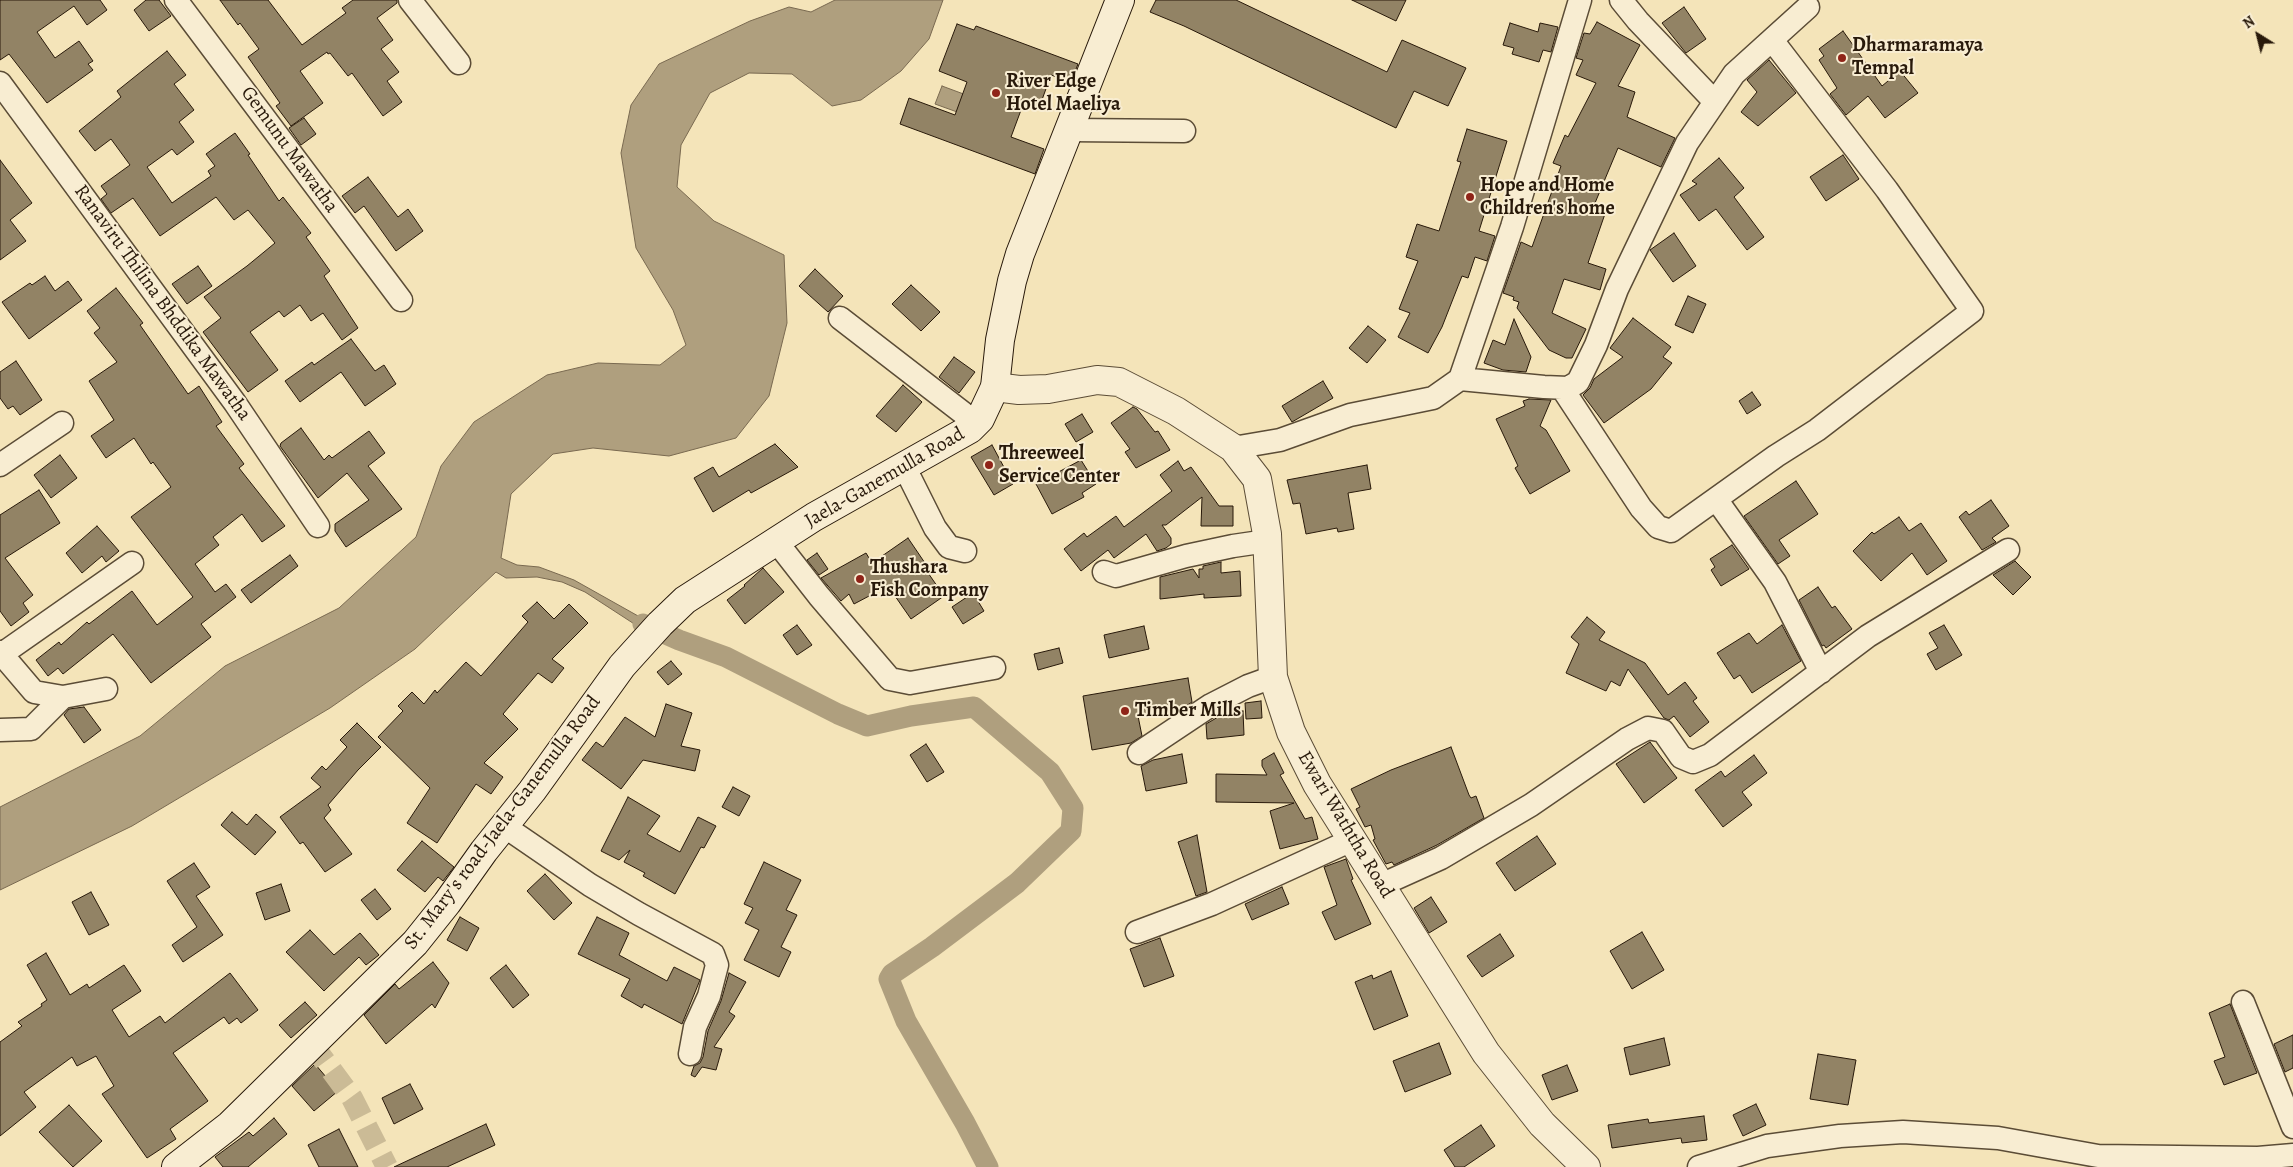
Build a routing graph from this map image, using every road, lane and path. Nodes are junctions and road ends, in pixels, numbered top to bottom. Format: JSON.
{"nodes":[{"id":1,"x":176,"y":0,"type":"edge"},
{"id":2,"x":410,"y":0,"type":"edge"},
{"id":3,"x":1120,"y":0,"type":"edge"},
{"id":4,"x":1580,"y":0,"type":"edge"},
{"id":5,"x":1622,"y":0,"type":"edge"},
{"id":6,"x":1808,"y":7,"type":"dead end"},
{"id":7,"x":1772,"y":40,"type":"junction"},
{"id":8,"x":459,"y":63,"type":"dead end"},
{"id":9,"x":0,"y":83,"type":"edge"},
{"id":10,"x":1715,"y":102,"type":"junction"},
{"id":11,"x":1069,"y":130,"type":"junction"},
{"id":12,"x":1184,"y":131,"type":"dead end"},
{"id":13,"x":401,"y":300,"type":"dead end"},
{"id":14,"x":840,"y":318,"type":"dead end"},
{"id":15,"x":1460,"y":379,"type":"junction"},
{"id":16,"x":995,"y":388,"type":"junction"},
{"id":17,"x":1562,"y":388,"type":"junction"},
{"id":18,"x":62,"y":423,"type":"dead end"},
{"id":19,"x":976,"y":423,"type":"junction"},
{"id":20,"x":1233,"y":448,"type":"junction"},
{"id":21,"x":0,"y":465,"type":"edge"},
{"id":22,"x":904,"y":466,"type":"junction"},
{"id":23,"x":1716,"y":500,"type":"junction"},
{"id":24,"x":318,"y":526,"type":"dead end"},
{"id":25,"x":1268,"y":541,"type":"junction"},
{"id":26,"x":776,"y":542,"type":"junction"},
{"id":27,"x":2008,"y":550,"type":"dead end"},
{"id":28,"x":965,"y":551,"type":"dead end"},
{"id":29,"x":132,"y":563,"type":"dead end"},
{"id":30,"x":1104,"y":572,"type":"dead end"},
{"id":31,"x":654,"y":631,"type":"joint"},
{"id":32,"x":1,"y":653,"type":"edge"},
{"id":33,"x":994,"y":668,"type":"dead end"},
{"id":34,"x":1821,"y":672,"type":"junction"},
{"id":35,"x":1273,"y":677,"type":"junction"},
{"id":36,"x":106,"y":689,"type":"dead end"},
{"id":37,"x":63,"y":697,"type":"junction"},
{"id":38,"x":0,"y":730,"type":"edge"},
{"id":39,"x":1139,"y":753,"type":"dead end"},
{"id":40,"x":504,"y":826,"type":"junction"},
{"id":41,"x":1352,"y":840,"type":"junction"},
{"id":42,"x":1380,"y":885,"type":"junction"},
{"id":43,"x":1138,"y":932,"type":"dead end"},
{"id":44,"x":2243,"y":1002,"type":"dead end"},
{"id":45,"x":690,"y":1054,"type":"dead end"},
{"id":46,"x":2293,"y":1127,"type":"edge"},
{"id":47,"x":2293,"y":1154,"type":"edge"},
{"id":48,"x":176,"y":1167,"type":"edge"},
{"id":49,"x":1586,"y":1167,"type":"edge"},
{"id":50,"x":1699,"y":1167,"type":"edge"}],
"edges":[{"from":1,"to":13,"type":"street","name":"Gemunu Mawatha"},
{"from":2,"to":8,"type":"street"},
{"from":3,"to":11,"type":"main road","name":"Jaela-Ganemulla Road"},
{"from":4,"to":15,"type":"street"},
{"from":5,"to":10,"type":"street"},
{"from":6,"to":7,"type":"street"},
{"from":7,"to":10,"type":"street"},
{"from":7,"to":23,"type":"street"},
{"from":9,"to":24,"type":"street","name":"Ranaviru Thilina Bhddika Mawatha"},
{"from":10,"to":17,"type":"street"},
{"from":11,"to":12,"type":"street"},
{"from":11,"to":16,"type":"main road","name":"Jaela-Ganemulla Road"},
{"from":14,"to":19,"type":"street"},
{"from":15,"to":17,"type":"street"},
{"from":15,"to":20,"type":"street"},
{"from":16,"to":19,"type":"main road","name":"Jaela-Ganemulla Road"},
{"from":16,"to":20,"type":"main road","name":"Ewari Waththa Road"},
{"from":17,"to":23,"type":"street"},
{"from":18,"to":21,"type":"street"},
{"from":19,"to":22,"type":"main road","name":"Jaela-Ganemulla Road"},
{"from":20,"to":25,"type":"main road","name":"Ewari Waththa Road"},
{"from":22,"to":26,"type":"main road","name":"Jaela-Ganemulla Road"},
{"from":22,"to":28,"type":"street"},
{"from":23,"to":34,"type":"street"},
{"from":25,"to":30,"type":"street"},
{"from":25,"to":35,"type":"main road","name":"Ewari Waththa Road"},
{"from":26,"to":31,"type":"main road","name":"Jaela-Ganemulla Road"},
{"from":26,"to":33,"type":"street"},
{"from":27,"to":34,"type":"street"},
{"from":29,"to":32,"type":"street"},
{"from":31,"to":40,"type":"main road","name":"St. Mary's road-Jaela-Ganemulla Road"},
{"from":32,"to":37,"type":"street"},
{"from":34,"to":42,"type":"street"},
{"from":35,"to":39,"type":"street"},
{"from":35,"to":41,"type":"main road","name":"Ewari Waththa Road"},
{"from":36,"to":37,"type":"street"},
{"from":37,"to":38,"type":"street"},
{"from":40,"to":45,"type":"street"},
{"from":40,"to":48,"type":"main road","name":"St. Mary's road-Jaela-Ganemulla Road"},
{"from":41,"to":42,"type":"main road","name":"Ewari Waththa Road"},
{"from":41,"to":43,"type":"street"},
{"from":42,"to":49,"type":"main road","name":"Ewari Waththa Road"},
{"from":44,"to":46,"type":"street"},
{"from":47,"to":50,"type":"street"}]}
